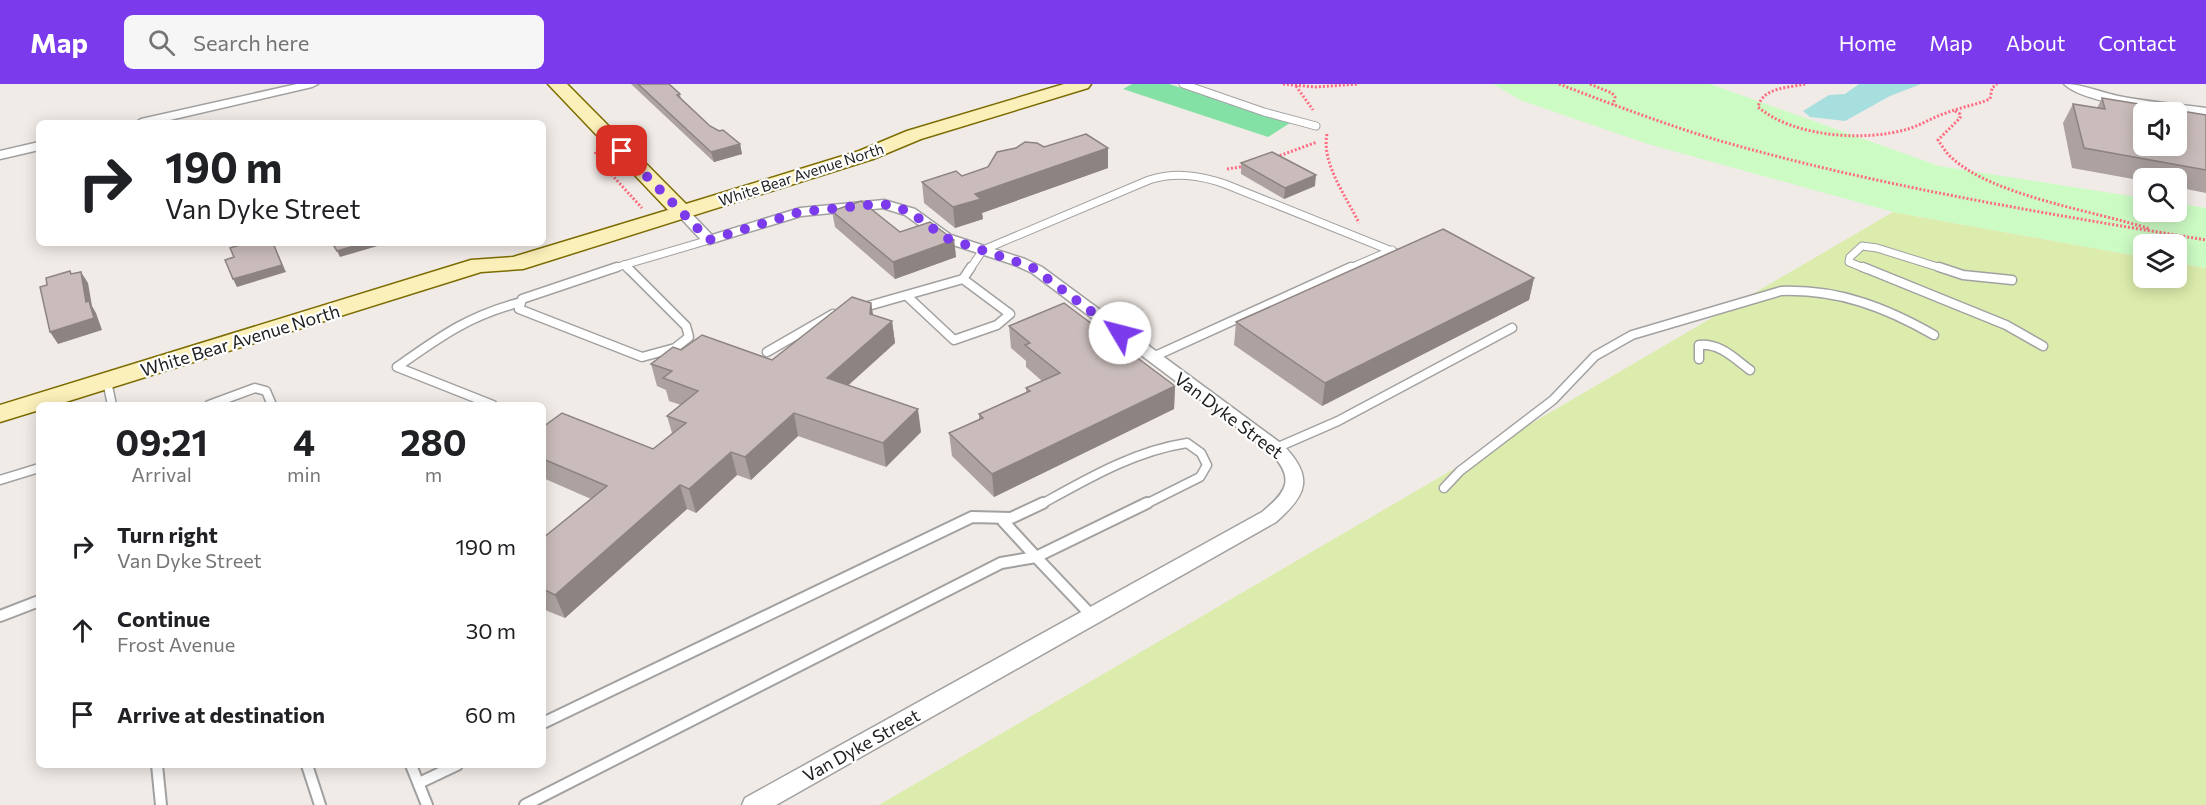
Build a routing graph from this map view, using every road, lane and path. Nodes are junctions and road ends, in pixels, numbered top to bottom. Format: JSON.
{"nodes":[{"id":1,"x":312,"y":84,"type":"edge"},
{"id":2,"x":557,"y":84,"type":"edge"},
{"id":3,"x":1082,"y":84,"type":"edge"},
{"id":4,"x":1183,"y":84,"type":"edge"},
{"id":5,"x":1283,"y":84,"type":"edge"},
{"id":6,"x":1359,"y":84,"type":"edge"},
{"id":7,"x":1559,"y":84,"type":"edge"},
{"id":8,"x":1590,"y":84,"type":"edge"},
{"id":9,"x":1804,"y":84,"type":"edge"},
{"id":10,"x":1997,"y":84,"type":"edge"},
{"id":11,"x":2070,"y":84,"type":"edge"},
{"id":12,"x":1296,"y":86,"type":"junction"},
{"id":13,"x":1613,"y":105,"type":"junction"},
{"id":14,"x":1955,"y":110,"type":"junction"},
{"id":15,"x":2206,"y":112,"type":"edge"},
{"id":16,"x":1318,"y":117,"type":"dead end"},
{"id":17,"x":154,"y":120,"type":"edge"},
{"id":18,"x":1316,"y":126,"type":"dead end"},
{"id":19,"x":1326,"y":130,"type":"dead end"},
{"id":20,"x":1328,"y":136,"type":"junction"},
{"id":21,"x":36,"y":147,"type":"edge"},
{"id":22,"x":0,"y":155,"type":"edge"},
{"id":23,"x":1273,"y":158,"type":"edge"},
{"id":24,"x":1253,"y":163,"type":"edge"},
{"id":25,"x":1188,"y":174,"type":"junction"},
{"id":26,"x":676,"y":205,"type":"junction"},
{"id":27,"x":2157,"y":232,"type":"junction"},
{"id":28,"x":546,"y":236,"type":"edge"},
{"id":29,"x":1358,"y":236,"type":"junction"},
{"id":30,"x":709,"y":240,"type":"junction"},
{"id":31,"x":2206,"y":240,"type":"edge"},
{"id":32,"x":513,"y":246,"type":"edge"},
{"id":33,"x":983,"y":250,"type":"junction"},
{"id":34,"x":1392,"y":250,"type":"junction"},
{"id":35,"x":1406,"y":256,"type":"edge"},
{"id":36,"x":624,"y":265,"type":"junction"},
{"id":37,"x":479,"y":266,"type":"junction"},
{"id":38,"x":963,"y":279,"type":"junction"},
{"id":39,"x":2012,"y":280,"type":"dead end"},
{"id":40,"x":908,"y":297,"type":"junction"},
{"id":41,"x":521,"y":302,"type":"junction"},
{"id":42,"x":854,"y":310,"type":"edge"},
{"id":43,"x":842,"y":312,"type":"edge"},
{"id":44,"x":1512,"y":328,"type":"dead end"},
{"id":45,"x":1934,"y":335,"type":"dead end"},
{"id":46,"x":2043,"y":346,"type":"dead end"},
{"id":47,"x":767,"y":352,"type":"dead end"},
{"id":48,"x":1153,"y":357,"type":"junction"},
{"id":49,"x":1699,"y":359,"type":"dead end"},
{"id":50,"x":1750,"y":370,"type":"dead end"},
{"id":51,"x":107,"y":381,"type":"junction"},
{"id":52,"x":39,"y":402,"type":"edge"},
{"id":53,"x":111,"y":402,"type":"edge"},
{"id":54,"x":217,"y":402,"type":"edge"},
{"id":55,"x":271,"y":402,"type":"edge"},
{"id":56,"x":485,"y":402,"type":"edge"},
{"id":57,"x":36,"y":403,"type":"edge"},
{"id":58,"x":0,"y":414,"type":"edge"},
{"id":59,"x":1276,"y":448,"type":"junction"},
{"id":60,"x":36,"y":469,"type":"edge"},
{"id":61,"x":0,"y":480,"type":"edge"},
{"id":62,"x":1444,"y":488,"type":"dead end"},
{"id":63,"x":1003,"y":521,"type":"junction"},
{"id":64,"x":1036,"y":557,"type":"junction"},
{"id":65,"x":36,"y":602,"type":"edge"},
{"id":66,"x":0,"y":616,"type":"edge"},
{"id":67,"x":1092,"y":616,"type":"junction"},
{"id":68,"x":546,"y":722,"type":"edge"},
{"id":69,"x":157,"y":768,"type":"edge"},
{"id":70,"x":309,"y":768,"type":"edge"},
{"id":71,"x":412,"y":768,"type":"edge"},
{"id":72,"x":451,"y":768,"type":"edge"},
{"id":73,"x":419,"y":783,"type":"junction"},
{"id":74,"x":161,"y":805,"type":"edge"},
{"id":75,"x":320,"y":805,"type":"edge"},
{"id":76,"x":427,"y":805,"type":"edge"},
{"id":77,"x":525,"y":805,"type":"edge"},
{"id":78,"x":754,"y":805,"type":"edge"}],
"edges":[{"from":1,"to":17,"type":"street"},
{"from":2,"to":26,"type":"main road"},
{"from":3,"to":26,"type":"main road","name":"White Bear Avenue North"},
{"from":4,"to":18,"type":"lane"},
{"from":5,"to":12,"type":"path"},
{"from":6,"to":12,"type":"path"},
{"from":7,"to":13,"type":"path"},
{"from":8,"to":13,"type":"path"},
{"from":9,"to":14,"type":"path"},
{"from":10,"to":14,"type":"path"},
{"from":11,"to":15,"type":"street"},
{"from":12,"to":16,"type":"path"},
{"from":13,"to":27,"type":"path"},
{"from":14,"to":27,"type":"path"},
{"from":19,"to":20,"type":"path"},
{"from":20,"to":23,"type":"path"},
{"from":20,"to":29,"type":"path"},
{"from":21,"to":22,"type":"street"},
{"from":24,"to":25,"type":"path"},
{"from":25,"to":29,"type":"lane"},
{"from":25,"to":33,"type":"lane"},
{"from":26,"to":28,"type":"main road","name":"White Bear Avenue North"},
{"from":26,"to":30,"type":"street"},
{"from":26,"to":37,"type":"main road","name":"White Bear Avenue North"},
{"from":27,"to":31,"type":"path"},
{"from":29,"to":34,"type":"lane"},
{"from":30,"to":33,"type":"street","name":"Van Dyke Street"},
{"from":30,"to":36,"type":"lane"},
{"from":32,"to":37,"type":"main road","name":"White Bear Avenue North"},
{"from":33,"to":38,"type":"lane"},
{"from":33,"to":48,"type":"street","name":"Van Dyke Street"},
{"from":34,"to":35,"type":"lane"},
{"from":34,"to":48,"type":"lane"},
{"from":36,"to":41,"type":"lane"},
{"from":36,"to":41,"type":"lane"},
{"from":37,"to":51,"type":"main road","name":"White Bear Avenue North"},
{"from":38,"to":40,"type":"lane"},
{"from":38,"to":40,"type":"lane"},
{"from":39,"to":46,"type":"lane"},
{"from":40,"to":42,"type":"lane"},
{"from":41,"to":56,"type":"lane"},
{"from":43,"to":47,"type":"lane"},
{"from":44,"to":59,"type":"lane"},
{"from":45,"to":62,"type":"lane"},
{"from":48,"to":59,"type":"street","name":"Van Dyke Street"},
{"from":49,"to":50,"type":"lane"},
{"from":51,"to":52,"type":"main road","name":"White Bear Avenue North"},
{"from":51,"to":53,"type":"lane"},
{"from":54,"to":55,"type":"lane"},
{"from":57,"to":58,"type":"main road","name":"White Bear Avenue North"},
{"from":59,"to":67,"type":"street","name":"Van Dyke Street"},
{"from":60,"to":61,"type":"lane"},
{"from":63,"to":64,"type":"lane"},
{"from":63,"to":64,"type":"lane"},
{"from":63,"to":68,"type":"lane"},
{"from":64,"to":67,"type":"lane"},
{"from":64,"to":77,"type":"lane"},
{"from":65,"to":66,"type":"lane"},
{"from":67,"to":78,"type":"street","name":"Van Dyke Street"},
{"from":69,"to":74,"type":"lane"},
{"from":70,"to":75,"type":"lane"},
{"from":71,"to":73,"type":"lane"},
{"from":72,"to":73,"type":"lane"},
{"from":73,"to":76,"type":"lane"}]}
